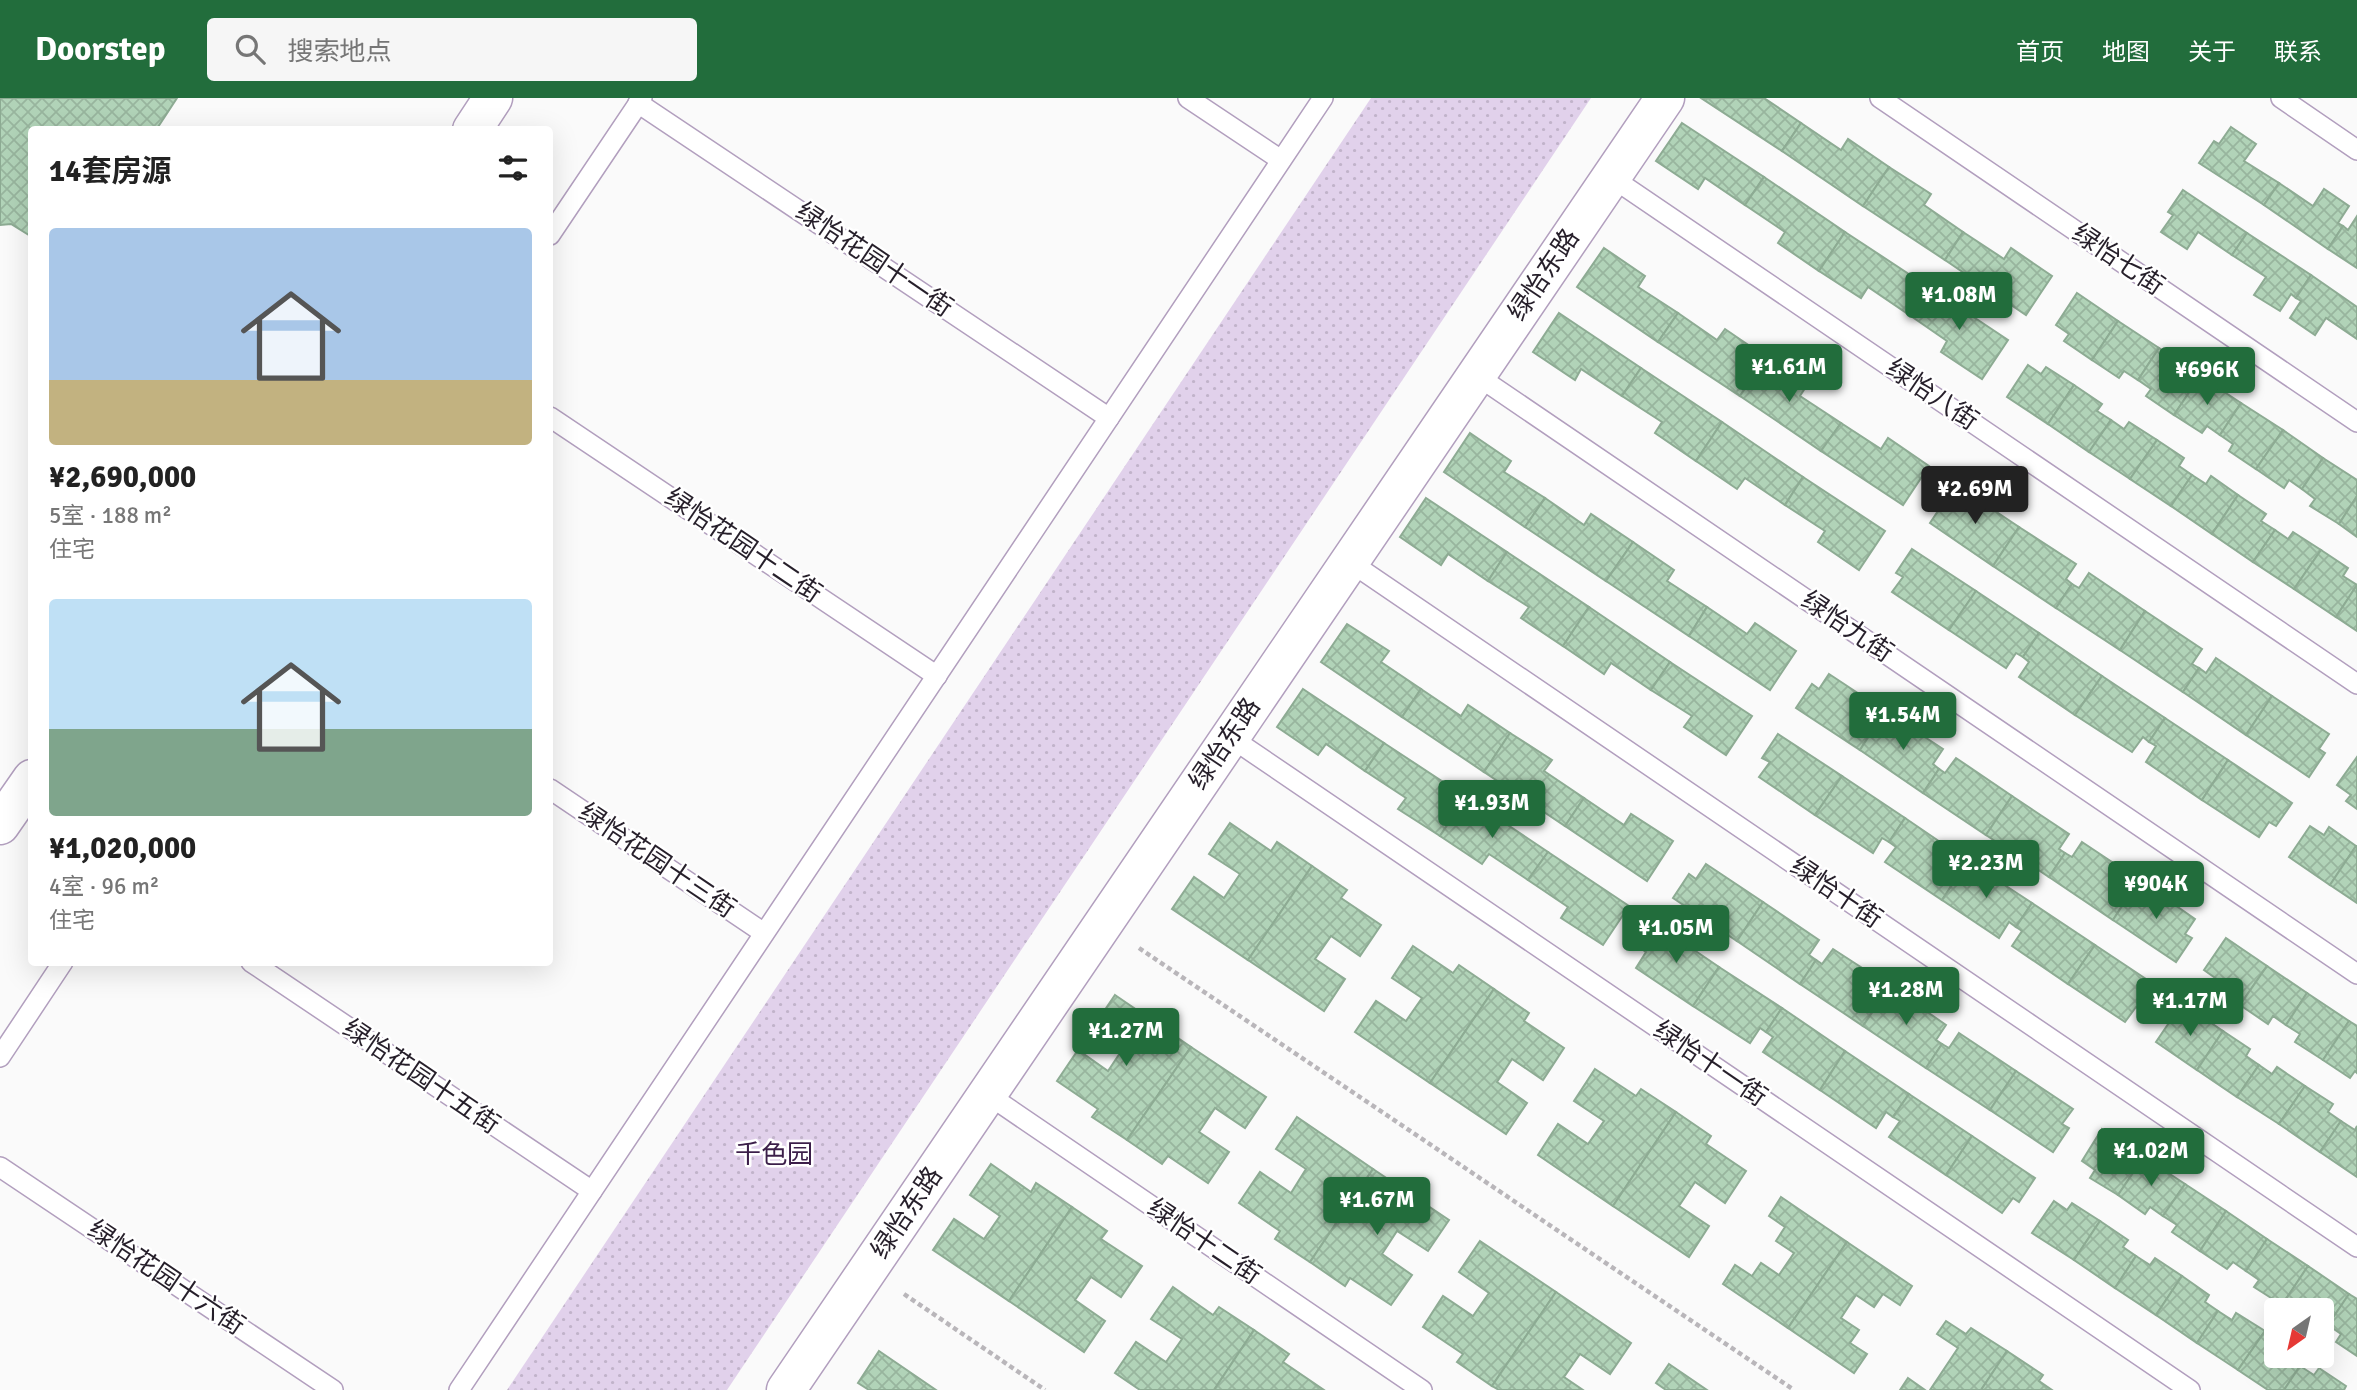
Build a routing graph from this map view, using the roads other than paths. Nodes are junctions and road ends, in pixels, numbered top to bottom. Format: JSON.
{"nodes":[{"id":1,"x":493,"y":98,"type":"edge"},
{"id":2,"x":1188,"y":98,"type":"edge"},
{"id":3,"x":1323,"y":98,"type":"edge"},
{"id":4,"x":1665,"y":98,"type":"edge"},
{"id":5,"x":1880,"y":98,"type":"edge"},
{"id":6,"x":2281,"y":98,"type":"edge"},
{"id":7,"x":640,"y":101,"type":"edge"},
{"id":8,"x":475,"y":126,"type":"edge"},
{"id":9,"x":2357,"y":150,"type":"edge"},
{"id":10,"x":1281,"y":160,"type":"junction"},
{"id":11,"x":1611,"y":177,"type":"junction"},
{"id":12,"x":553,"y":231,"type":"edge"},
{"id":13,"x":1476,"y":375,"type":"junction"},
{"id":14,"x":553,"y":418,"type":"edge"},
{"id":15,"x":1109,"y":418,"type":"junction"},
{"id":16,"x":2357,"y":422,"type":"edge"},
{"id":17,"x":1350,"y":562,"type":"junction"},
{"id":18,"x":937,"y":676,"type":"junction"},
{"id":19,"x":2357,"y":684,"type":"edge"},
{"id":20,"x":1230,"y":737,"type":"junction"},
{"id":21,"x":28,"y":785,"type":"edge"},
{"id":22,"x":553,"y":791,"type":"edge"},
{"id":23,"x":0,"y":825,"type":"edge"},
{"id":24,"x":764,"y":933,"type":"junction"},
{"id":25,"x":60,"y":966,"type":"edge"},
{"id":26,"x":257,"y":966,"type":"edge"},
{"id":27,"x":2357,"y":974,"type":"edge"},
{"id":28,"x":0,"y":1056,"type":"edge"},
{"id":29,"x":987,"y":1094,"type":"junction"},
{"id":30,"x":0,"y":1167,"type":"edge"},
{"id":31,"x":592,"y":1191,"type":"junction"},
{"id":32,"x":2357,"y":1247,"type":"edge"},
{"id":33,"x":333,"y":1390,"type":"edge"},
{"id":34,"x":459,"y":1390,"type":"edge"},
{"id":35,"x":786,"y":1390,"type":"edge"},
{"id":36,"x":1422,"y":1390,"type":"edge"},
{"id":37,"x":2190,"y":1390,"type":"edge"}],
"edges":[{"from":1,"to":8,"type":"street"},
{"from":2,"to":10,"type":"lane"},
{"from":3,"to":10,"type":"lane"},
{"from":4,"to":11,"type":"street","name":"绿怡东路"},
{"from":5,"to":16,"type":"lane","name":"绿怡七街"},
{"from":6,"to":9,"type":"lane"},
{"from":7,"to":12,"type":"lane"},
{"from":7,"to":15,"type":"lane","name":"绿怡花园十一街"},
{"from":10,"to":15,"type":"lane"},
{"from":11,"to":13,"type":"street","name":"绿怡东路"},
{"from":11,"to":19,"type":"lane","name":"绿怡八街"},
{"from":13,"to":17,"type":"street","name":"绿怡东路"},
{"from":13,"to":27,"type":"lane","name":"绿怡九街"},
{"from":14,"to":18,"type":"lane","name":"绿怡花园十二街"},
{"from":15,"to":18,"type":"lane"},
{"from":17,"to":20,"type":"street","name":"绿怡东路"},
{"from":17,"to":32,"type":"lane","name":"绿怡十街"},
{"from":18,"to":24,"type":"lane"},
{"from":20,"to":29,"type":"street","name":"绿怡东路"},
{"from":20,"to":37,"type":"lane","name":"绿怡十一街"},
{"from":21,"to":23,"type":"street"},
{"from":22,"to":24,"type":"lane","name":"绿怡花园十三街"},
{"from":24,"to":31,"type":"lane"},
{"from":25,"to":28,"type":"lane"},
{"from":26,"to":31,"type":"lane","name":"绿怡花园十五街"},
{"from":29,"to":35,"type":"street","name":"绿怡东路"},
{"from":29,"to":36,"type":"lane","name":"绿怡十二街"},
{"from":30,"to":33,"type":"lane","name":"绿怡花园十六街"},
{"from":31,"to":34,"type":"lane"}]}
